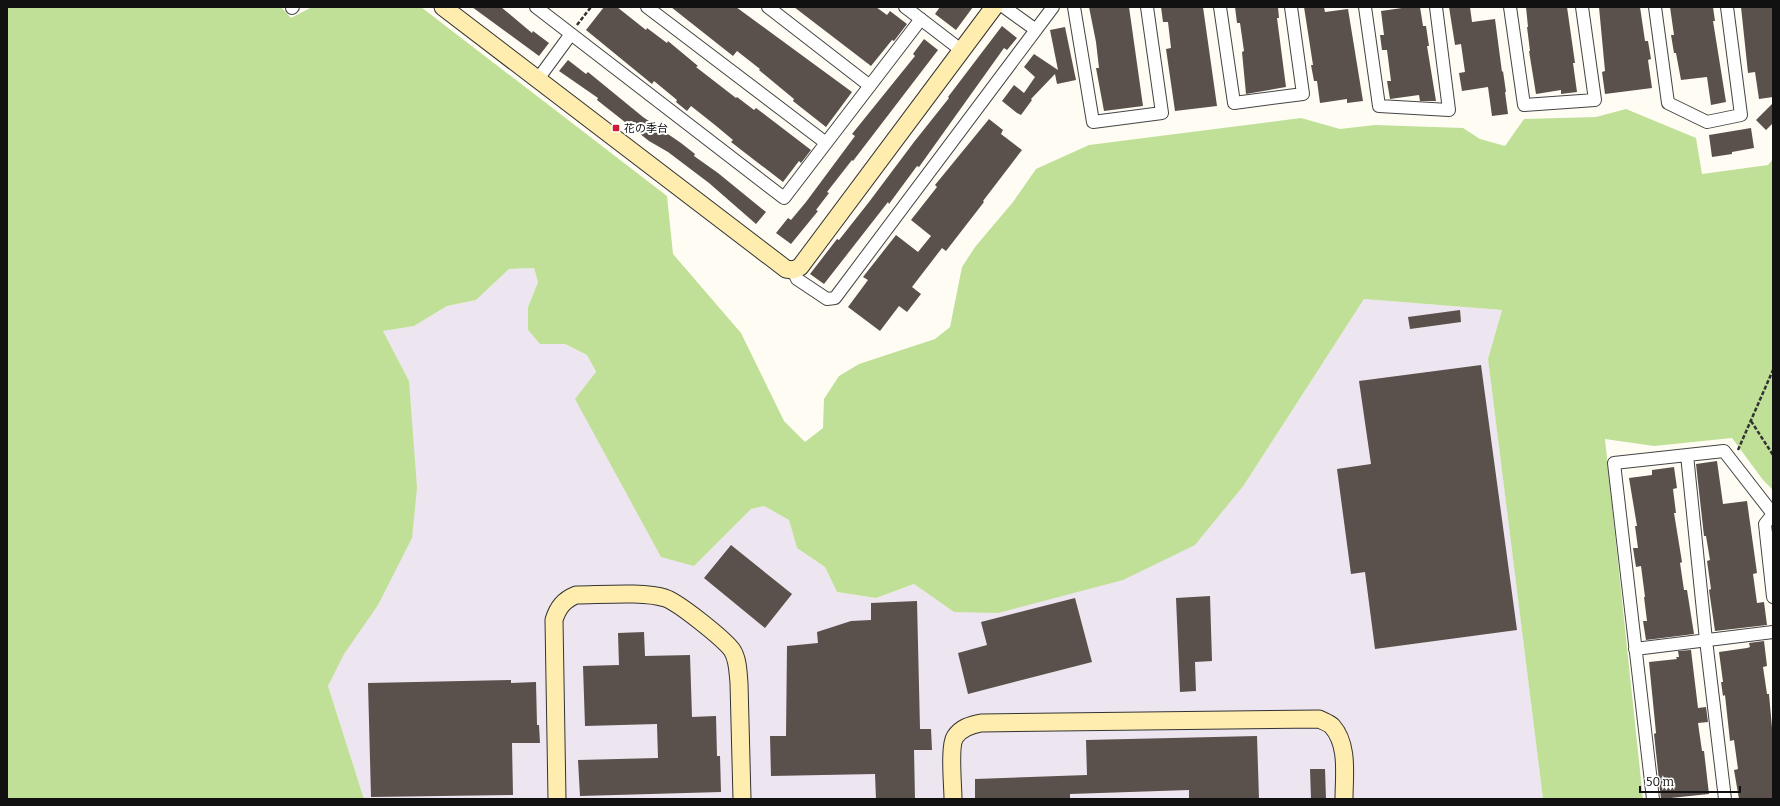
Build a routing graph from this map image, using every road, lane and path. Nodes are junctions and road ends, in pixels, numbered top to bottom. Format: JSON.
{"nodes":[{"id":1,"x":443,"y":7,"type":"edge"},
{"id":2,"x":536,"y":7,"type":"edge"},
{"id":3,"x":591,"y":7,"type":"edge"},
{"id":4,"x":648,"y":7,"type":"edge"},
{"id":5,"x":768,"y":7,"type":"edge"},
{"id":6,"x":905,"y":7,"type":"edge"},
{"id":7,"x":994,"y":7,"type":"edge"},
{"id":8,"x":1004,"y":7,"type":"edge"},
{"id":9,"x":1053,"y":7,"type":"edge"},
{"id":10,"x":1074,"y":7,"type":"edge"},
{"id":11,"x":1147,"y":7,"type":"edge"},
{"id":12,"x":1220,"y":7,"type":"edge"},
{"id":13,"x":1291,"y":7,"type":"edge"},
{"id":14,"x":1365,"y":7,"type":"edge"},
{"id":15,"x":1436,"y":7,"type":"edge"},
{"id":16,"x":1510,"y":7,"type":"edge"},
{"id":17,"x":1582,"y":7,"type":"edge"},
{"id":18,"x":1655,"y":7,"type":"edge"},
{"id":19,"x":1726,"y":7,"type":"edge"},
{"id":20,"x":921,"y":19,"type":"junction"},
{"id":21,"x":1036,"y":30,"type":"junction"},
{"id":22,"x":571,"y":34,"type":"junction"},
{"id":23,"x":961,"y":50,"type":"junction"},
{"id":24,"x":538,"y":79,"type":"junction"},
{"id":25,"x":870,"y":86,"type":"junction"},
{"id":26,"x":826,"y":143,"type":"junction"},
{"id":27,"x":793,"y":270,"type":"junction"},
{"id":28,"x":1773,"y":370,"type":"edge"},
{"id":29,"x":1751,"y":420,"type":"junction"},
{"id":30,"x":1738,"y":450,"type":"dead end"},
{"id":31,"x":1773,"y":454,"type":"edge"},
{"id":32,"x":1687,"y":455,"type":"junction"},
{"id":33,"x":1773,"y":514,"type":"edge"},
{"id":34,"x":1773,"y":597,"type":"edge"},
{"id":35,"x":1773,"y":632,"type":"edge"},
{"id":36,"x":1706,"y":640,"type":"junction"},
{"id":37,"x":1635,"y":650,"type":"junction"},
{"id":38,"x":557,"y":799,"type":"edge"},
{"id":39,"x":742,"y":799,"type":"edge"},
{"id":40,"x":953,"y":799,"type":"edge"},
{"id":41,"x":1344,"y":799,"type":"edge"},
{"id":42,"x":1654,"y":799,"type":"edge"},
{"id":43,"x":1725,"y":799,"type":"edge"}],
"edges":[{"from":1,"to":24,"type":"street"},
{"from":2,"to":22,"type":"street"},
{"from":3,"to":22,"type":"path"},
{"from":4,"to":26,"type":"street"},
{"from":5,"to":25,"type":"street"},
{"from":6,"to":20,"type":"street"},
{"from":7,"to":23,"type":"street"},
{"from":8,"to":21,"type":"street"},
{"from":9,"to":21,"type":"street"},
{"from":10,"to":11,"type":"street"},
{"from":12,"to":13,"type":"street"},
{"from":14,"to":15,"type":"street"},
{"from":16,"to":17,"type":"street"},
{"from":18,"to":19,"type":"street"},
{"from":20,"to":23,"type":"street"},
{"from":20,"to":25,"type":"street"},
{"from":21,"to":27,"type":"street"},
{"from":22,"to":24,"type":"street"},
{"from":22,"to":26,"type":"street"},
{"from":23,"to":27,"type":"street"},
{"from":24,"to":27,"type":"street"},
{"from":25,"to":26,"type":"street"},
{"from":28,"to":29,"type":"path"},
{"from":29,"to":30,"type":"path"},
{"from":29,"to":31,"type":"path"},
{"from":32,"to":33,"type":"street"},
{"from":32,"to":36,"type":"street"},
{"from":32,"to":37,"type":"street"},
{"from":33,"to":34,"type":"street"},
{"from":35,"to":36,"type":"street"},
{"from":36,"to":37,"type":"street"},
{"from":36,"to":43,"type":"street"},
{"from":37,"to":42,"type":"street"},
{"from":38,"to":39,"type":"street"},
{"from":40,"to":41,"type":"street"}]}
